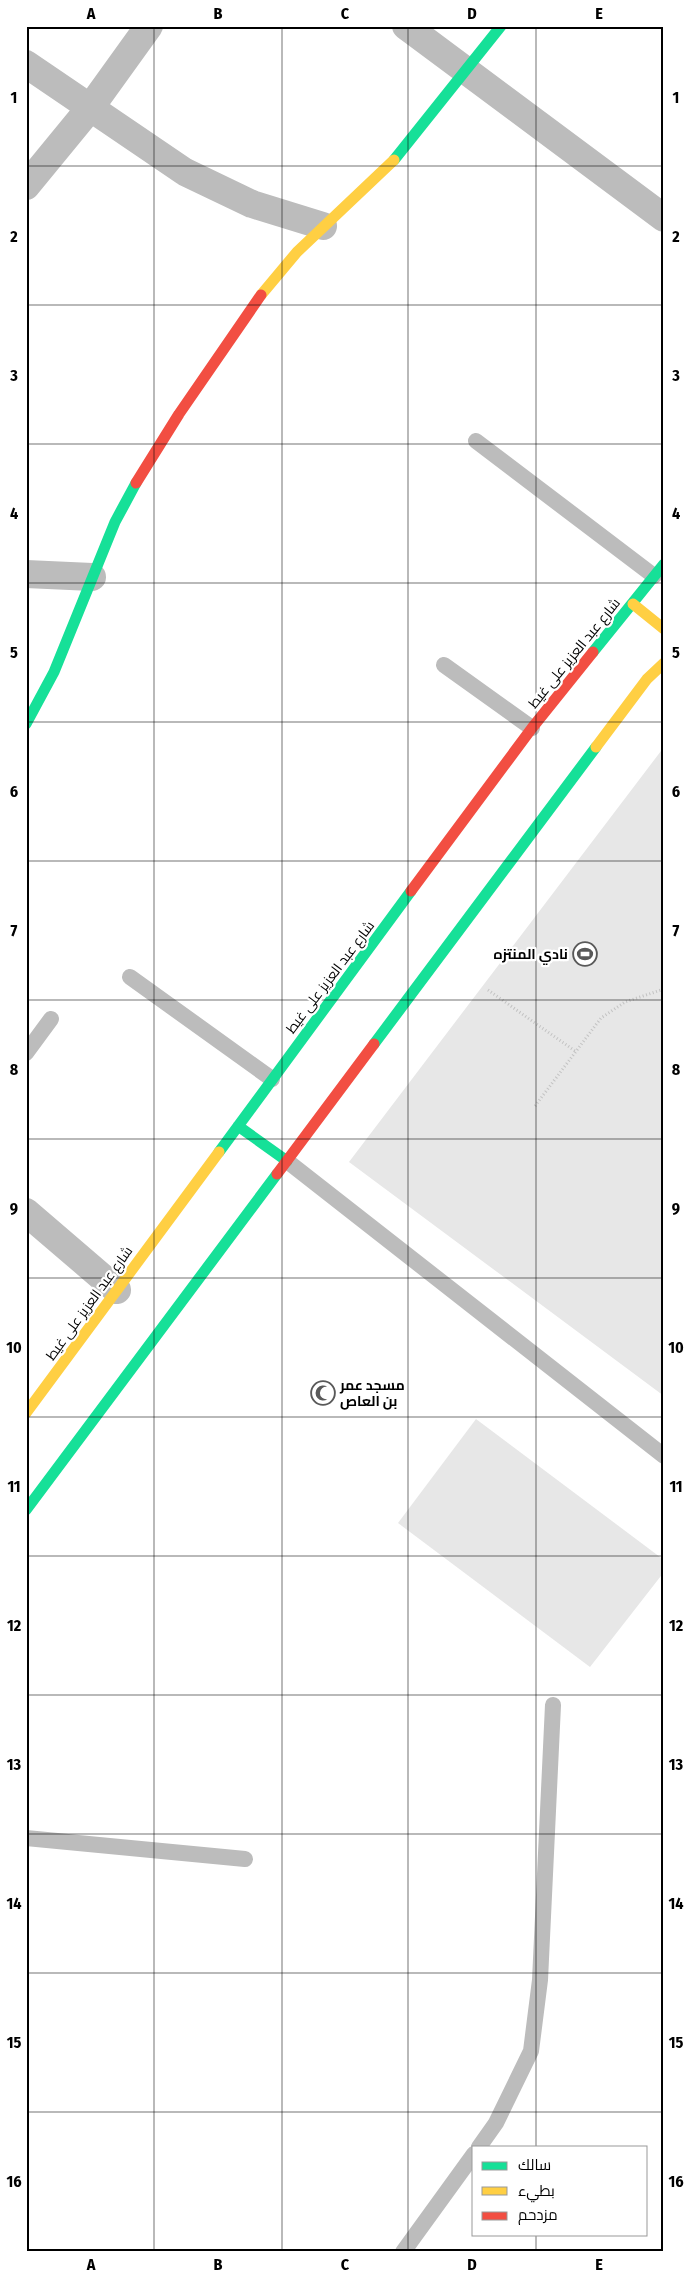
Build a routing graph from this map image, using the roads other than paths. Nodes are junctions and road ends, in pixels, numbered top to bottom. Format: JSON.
{"nodes":[{"id":1,"x":148,"y":26,"type":"edge"},
{"id":2,"x":406,"y":26,"type":"edge"},
{"id":3,"x":501,"y":26,"type":"edge"},
{"id":4,"x":26,"y":64,"type":"edge"},
{"id":5,"x":467,"y":71,"type":"junction"},
{"id":6,"x":90,"y":108,"type":"junction"},
{"id":7,"x":26,"y":186,"type":"edge"},
{"id":8,"x":664,"y":218,"type":"edge"},
{"id":9,"x":323,"y":226,"type":"junction"},
{"id":10,"x":476,"y":441,"type":"dead end"},
{"id":11,"x":659,"y":570,"type":"edge"},
{"id":12,"x":26,"y":574,"type":"edge"},
{"id":13,"x":92,"y":577,"type":"junction"},
{"id":14,"x":633,"y":604,"type":"junction"},
{"id":15,"x":664,"y":629,"type":"edge"},
{"id":16,"x":664,"y":663,"type":"edge"},
{"id":17,"x":444,"y":665,"type":"dead end"},
{"id":18,"x":26,"y":724,"type":"edge"},
{"id":19,"x":532,"y":728,"type":"junction"},
{"id":20,"x":130,"y":977,"type":"dead end"},
{"id":21,"x":51,"y":1019,"type":"dead end"},
{"id":22,"x":26,"y":1053,"type":"edge"},
{"id":23,"x":272,"y":1079,"type":"junction"},
{"id":24,"x":238,"y":1126,"type":"junction"},
{"id":25,"x":287,"y":1161,"type":"junction"},
{"id":26,"x":26,"y":1212,"type":"edge"},
{"id":27,"x":117,"y":1290,"type":"junction"},
{"id":28,"x":26,"y":1413,"type":"edge"},
{"id":29,"x":664,"y":1456,"type":"edge"},
{"id":30,"x":26,"y":1510,"type":"edge"},
{"id":31,"x":553,"y":1705,"type":"dead end"},
{"id":32,"x":26,"y":1838,"type":"edge"},
{"id":33,"x":245,"y":1859,"type":"dead end"},
{"id":34,"x":480,"y":2146,"type":"edge"},
{"id":35,"x":472,"y":2157,"type":"edge"},
{"id":36,"x":402,"y":2252,"type":"edge"}],
"edges":[{"from":1,"to":6,"type":"street"},
{"from":2,"to":5,"type":"street"},
{"from":3,"to":5,"type":"street"},
{"from":4,"to":6,"type":"street"},
{"from":5,"to":8,"type":"street"},
{"from":5,"to":9,"type":"street"},
{"from":6,"to":7,"type":"street"},
{"from":6,"to":9,"type":"street"},
{"from":9,"to":13,"type":"street"},
{"from":10,"to":11,"type":"lane"},
{"from":11,"to":14,"type":"street","name":"شارع عبد العزيز على غيط"},
{"from":12,"to":13,"type":"street"},
{"from":13,"to":18,"type":"street"},
{"from":14,"to":15,"type":"street"},
{"from":14,"to":19,"type":"street","name":"شارع عبد العزيز على غيط"},
{"from":16,"to":25,"type":"street"},
{"from":17,"to":19,"type":"lane"},
{"from":19,"to":23,"type":"street","name":"شارع عبد العزيز على غيط"},
{"from":20,"to":23,"type":"lane"},
{"from":21,"to":22,"type":"lane"},
{"from":23,"to":24,"type":"street","name":"شارع عبد العزيز على غيط"},
{"from":24,"to":25,"type":"street"},
{"from":24,"to":27,"type":"street","name":"شارع عبد العزيز على غيط"},
{"from":25,"to":29,"type":"lane"},
{"from":25,"to":30,"type":"street"},
{"from":26,"to":27,"type":"street"},
{"from":27,"to":28,"type":"street","name":"شارع عبد العزيز على غيط"},
{"from":31,"to":34,"type":"lane"},
{"from":32,"to":33,"type":"lane"},
{"from":35,"to":36,"type":"lane"}]}
